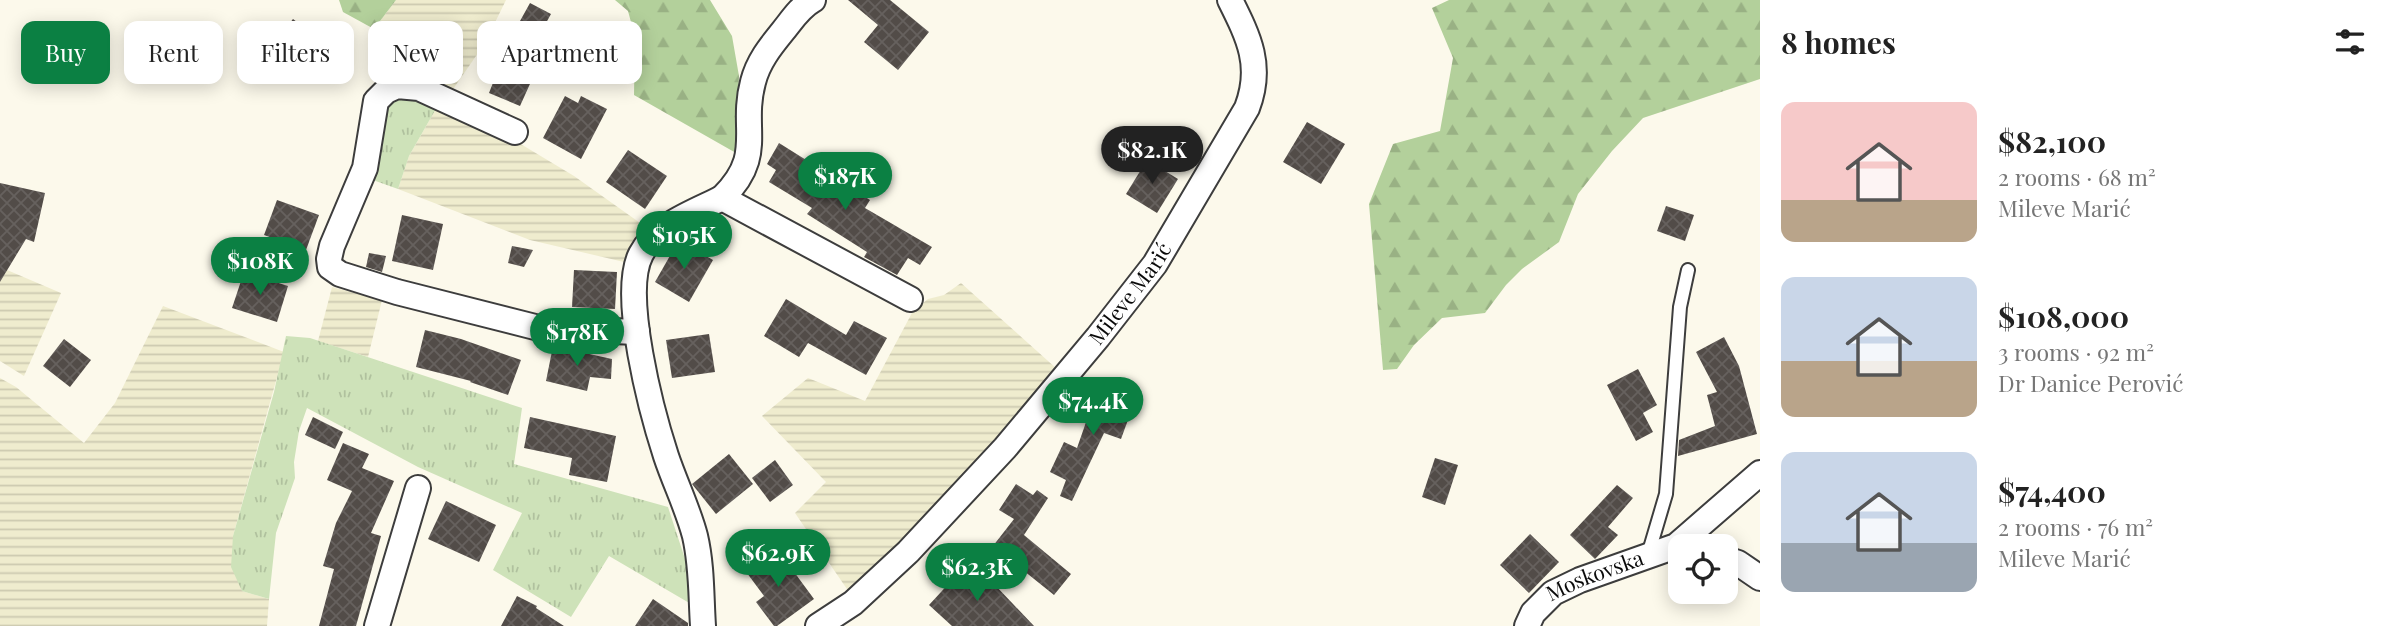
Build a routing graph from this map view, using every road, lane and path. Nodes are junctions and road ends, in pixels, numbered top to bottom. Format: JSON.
{"nodes":[{"id":1,"x":813,"y":0,"type":"edge"},
{"id":2,"x":1230,"y":0,"type":"edge"},
{"id":3,"x":514,"y":132,"type":"dead end"},
{"id":4,"x":722,"y":198,"type":"junction"},
{"id":5,"x":1688,"y":270,"type":"dead end"},
{"id":6,"x":910,"y":299,"type":"dead end"},
{"id":7,"x":637,"y":332,"type":"junction"},
{"id":8,"x":1760,"y":473,"type":"edge"},
{"id":9,"x":418,"y":488,"type":"dead end"},
{"id":10,"x":1691,"y":534,"type":"edge"},
{"id":11,"x":1668,"y":549,"type":"edge"},
{"id":12,"x":1648,"y":556,"type":"junction"},
{"id":13,"x":1738,"y":563,"type":"edge"},
{"id":14,"x":1760,"y":578,"type":"edge"},
{"id":15,"x":377,"y":626,"type":"edge"},
{"id":16,"x":703,"y":626,"type":"edge"},
{"id":17,"x":818,"y":626,"type":"edge"},
{"id":18,"x":1527,"y":626,"type":"edge"}],
"edges":[{"from":1,"to":4,"type":"street"},
{"from":2,"to":17,"type":"street","name":"Mileve Marić"},
{"from":3,"to":7,"type":"street"},
{"from":4,"to":6,"type":"street"},
{"from":4,"to":7,"type":"street"},
{"from":5,"to":12,"type":"lane"},
{"from":7,"to":16,"type":"street"},
{"from":8,"to":10,"type":"street","name":"Moskovska"},
{"from":9,"to":15,"type":"street"},
{"from":11,"to":12,"type":"street","name":"Moskovska"},
{"from":12,"to":18,"type":"street","name":"Moskovska"},
{"from":13,"to":14,"type":"street"}]}
